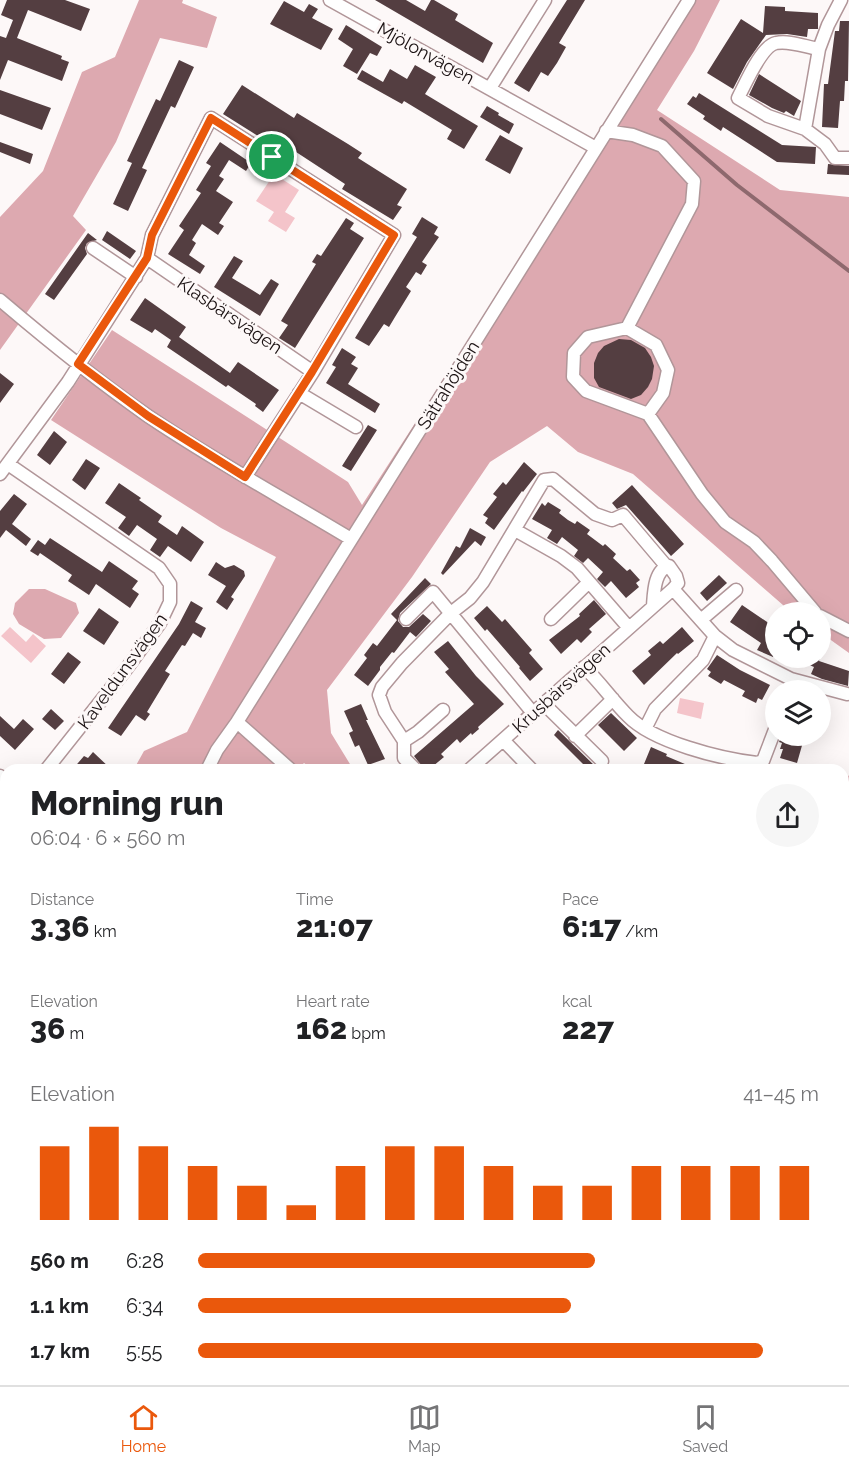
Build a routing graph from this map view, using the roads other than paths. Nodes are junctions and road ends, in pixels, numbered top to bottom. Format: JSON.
{"nodes":[{"id":1,"x":330,"y":0,"type":"edge"},
{"id":2,"x":545,"y":0,"type":"edge"},
{"id":3,"x":689,"y":0,"type":"edge"},
{"id":4,"x":841,"y":0,"type":"edge"},
{"id":5,"x":819,"y":50,"type":"junction"},
{"id":6,"x":490,"y":88,"type":"junction"},
{"id":7,"x":805,"y":129,"type":"junction"},
{"id":8,"x":606,"y":131,"type":"junction"},
{"id":9,"x":596,"y":148,"type":"junction"},
{"id":10,"x":849,"y":158,"type":"edge"},
{"id":11,"x":93,"y":248,"type":"dead end"},
{"id":12,"x":147,"y":258,"type":"junction"},
{"id":13,"x":136,"y":277,"type":"junction"},
{"id":14,"x":0,"y":300,"type":"edge"},
{"id":15,"x":627,"y":328,"type":"junction"},
{"id":16,"x":78,"y":364,"type":"junction"},
{"id":17,"x":312,"y":372,"type":"junction"},
{"id":18,"x":299,"y":393,"type":"junction"},
{"id":19,"x":648,"y":414,"type":"junction"},
{"id":20,"x":356,"y":427,"type":"dead end"},
{"id":21,"x":4,"y":469,"type":"edge"},
{"id":22,"x":245,"y":477,"type":"junction"},
{"id":23,"x":515,"y":530,"type":"junction"},
{"id":24,"x":351,"y":539,"type":"junction"},
{"id":25,"x":667,"y":567,"type":"junction"},
{"id":26,"x":590,"y":582,"type":"junction"},
{"id":27,"x":673,"y":589,"type":"junction"},
{"id":28,"x":736,"y":590,"type":"dead end"},
{"id":29,"x":807,"y":602,"type":"edge"},
{"id":30,"x":653,"y":606,"type":"junction"},
{"id":31,"x":451,"y":613,"type":"junction"},
{"id":32,"x":406,"y":619,"type":"dead end"},
{"id":33,"x":551,"y":619,"type":"dead end"},
{"id":34,"x":702,"y":619,"type":"junction"},
{"id":35,"x":831,"y":622,"type":"edge"},
{"id":36,"x":630,"y":628,"type":"junction"},
{"id":37,"x":849,"y":631,"type":"edge"},
{"id":38,"x":715,"y":636,"type":"junction"},
{"id":39,"x":584,"y":667,"type":"junction"},
{"id":40,"x":782,"y":680,"type":"edge"},
{"id":41,"x":831,"y":691,"type":"edge"},
{"id":42,"x":847,"y":694,"type":"dead end"},
{"id":43,"x":613,"y":699,"type":"junction"},
{"id":44,"x":544,"y":704,"type":"junction"},
{"id":45,"x":443,"y":710,"type":"dead end"},
{"id":46,"x":532,"y":713,"type":"junction"},
{"id":47,"x":237,"y":722,"type":"junction"},
{"id":48,"x":645,"y":729,"type":"junction"},
{"id":49,"x":575,"y":736,"type":"junction"},
{"id":50,"x":503,"y":740,"type":"junction"},
{"id":51,"x":404,"y":741,"type":"junction"},
{"id":52,"x":769,"y":746,"type":"edge"},
{"id":53,"x":603,"y":761,"type":"dead end"},
{"id":54,"x":51,"y":764,"type":"edge"},
{"id":55,"x":210,"y":764,"type":"edge"},
{"id":56,"x":284,"y":764,"type":"edge"},
{"id":57,"x":410,"y":764,"type":"edge"},
{"id":58,"x":476,"y":764,"type":"edge"},
{"id":59,"x":526,"y":764,"type":"edge"}],
"edges":[{"from":1,"to":6,"type":"street","name":"Mjölonvägen"},
{"from":2,"to":6,"type":"street","name":"Mjölonvägen"},
{"from":3,"to":8,"type":"street","name":"Sätrahöjden"},
{"from":4,"to":5,"type":"street"},
{"from":5,"to":7,"type":"street"},
{"from":5,"to":7,"type":"street"},
{"from":6,"to":9,"type":"street","name":"Mjölonvägen"},
{"from":7,"to":10,"type":"street"},
{"from":8,"to":9,"type":"street","name":"Sätrahöjden"},
{"from":8,"to":15,"type":"street"},
{"from":9,"to":24,"type":"street","name":"Sätrahöjden"},
{"from":11,"to":13,"type":"street"},
{"from":12,"to":13,"type":"street"},
{"from":12,"to":17,"type":"street","name":"Klasbärsvägen"},
{"from":12,"to":17,"type":"street"},
{"from":13,"to":16,"type":"street"},
{"from":14,"to":16,"type":"street"},
{"from":15,"to":19,"type":"street"},
{"from":15,"to":19,"type":"street"},
{"from":16,"to":21,"type":"street","name":"Kaveldunsvägen"},
{"from":16,"to":22,"type":"street"},
{"from":17,"to":18,"type":"street"},
{"from":18,"to":20,"type":"street"},
{"from":18,"to":22,"type":"street"},
{"from":19,"to":29,"type":"street"},
{"from":21,"to":54,"type":"street","name":"Kaveldunsvägen"},
{"from":22,"to":24,"type":"street"},
{"from":23,"to":25,"type":"street"},
{"from":23,"to":26,"type":"street"},
{"from":23,"to":31,"type":"street"},
{"from":24,"to":47,"type":"street","name":"Sätrahöjden"},
{"from":25,"to":27,"type":"street"},
{"from":25,"to":30,"type":"street"},
{"from":26,"to":33,"type":"street"},
{"from":26,"to":36,"type":"street"},
{"from":27,"to":30,"type":"street","name":"Krusbärsvägen"},
{"from":27,"to":34,"type":"street"},
{"from":28,"to":34,"type":"street"},
{"from":30,"to":36,"type":"street","name":"Krusbärsvägen"},
{"from":31,"to":32,"type":"street"},
{"from":31,"to":46,"type":"street"},
{"from":31,"to":51,"type":"street"},
{"from":34,"to":38,"type":"street"},
{"from":35,"to":37,"type":"street"},
{"from":36,"to":39,"type":"street","name":"Krusbärsvägen"},
{"from":38,"to":40,"type":"street"},
{"from":38,"to":48,"type":"street"},
{"from":39,"to":43,"type":"street"},
{"from":39,"to":44,"type":"street","name":"Krusbärsvägen"},
{"from":41,"to":42,"type":"street"},
{"from":43,"to":48,"type":"street"},
{"from":43,"to":49,"type":"street"},
{"from":44,"to":46,"type":"street","name":"Krusbärsvägen"},
{"from":44,"to":49,"type":"street"},
{"from":45,"to":51,"type":"street"},
{"from":46,"to":50,"type":"street","name":"Krusbärsvägen"},
{"from":47,"to":55,"type":"street","name":"Sätrahöjden"},
{"from":47,"to":56,"type":"street"},
{"from":48,"to":52,"type":"street"},
{"from":49,"to":53,"type":"street"},
{"from":50,"to":58,"type":"street","name":"Krusbärsvägen"},
{"from":50,"to":59,"type":"street"},
{"from":51,"to":57,"type":"street"}]}
